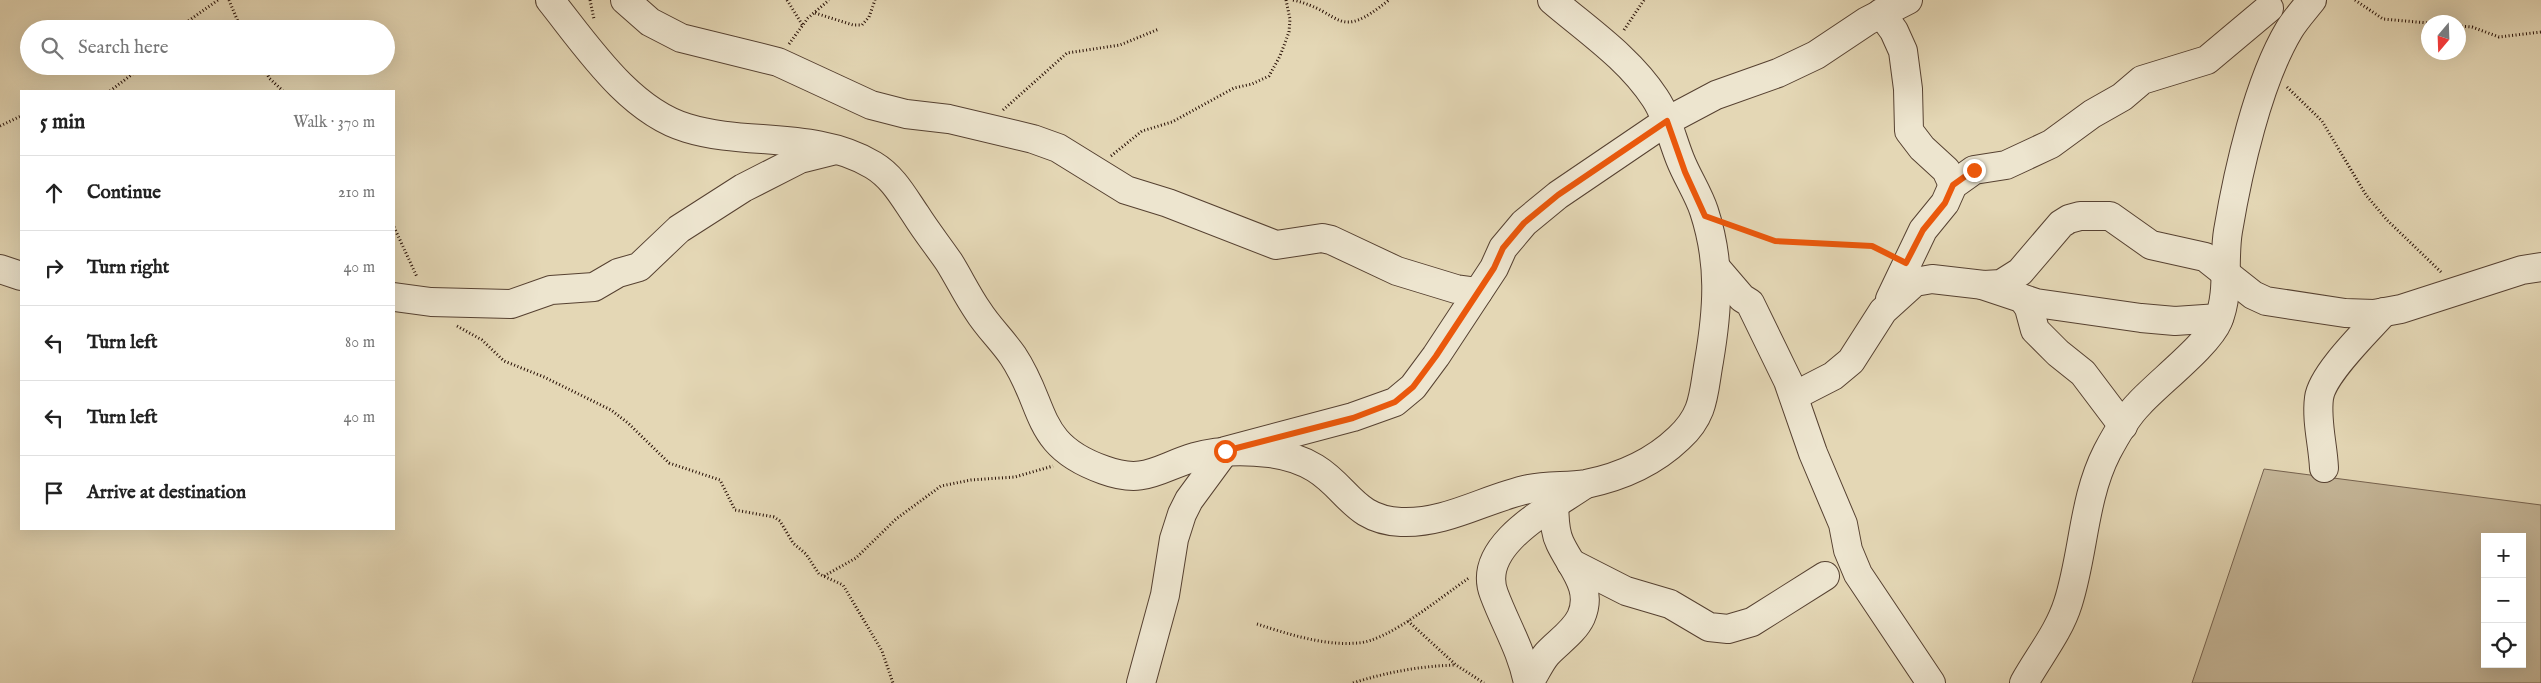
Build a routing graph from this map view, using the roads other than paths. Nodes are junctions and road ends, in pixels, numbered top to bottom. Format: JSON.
{"nodes":[{"id":1,"x":550,"y":0,"type":"edge"},
{"id":2,"x":625,"y":0,"type":"edge"},
{"id":3,"x":1552,"y":0,"type":"edge"},
{"id":4,"x":2312,"y":0,"type":"edge"},
{"id":5,"x":1896,"y":4,"type":"edge"},
{"id":6,"x":2267,"y":4,"type":"edge"},
{"id":7,"x":2274,"y":61,"type":"junction"},
{"id":8,"x":1667,"y":121,"type":"junction"},
{"id":9,"x":838,"y":150,"type":"junction"},
{"id":10,"x":1953,"y":185,"type":"junction"},
{"id":11,"x":2541,"y":266,"type":"edge"},
{"id":12,"x":0,"y":269,"type":"edge"},
{"id":13,"x":1718,"y":270,"type":"junction"},
{"id":14,"x":2226,"y":274,"type":"junction"},
{"id":15,"x":20,"y":276,"type":"edge"},
{"id":16,"x":1982,"y":285,"type":"junction"},
{"id":17,"x":1478,"y":292,"type":"junction"},
{"id":18,"x":395,"y":297,"type":"edge"},
{"id":19,"x":2023,"y":299,"type":"junction"},
{"id":20,"x":1884,"y":311,"type":"junction"},
{"id":21,"x":2384,"y":312,"type":"junction"},
{"id":22,"x":2219,"y":318,"type":"junction"},
{"id":23,"x":1794,"y":396,"type":"junction"},
{"id":24,"x":2123,"y":426,"type":"junction"},
{"id":25,"x":1225,"y":451,"type":"junction"},
{"id":26,"x":2324,"y":468,"type":"dead end"},
{"id":27,"x":1586,"y":484,"type":"junction"},
{"id":28,"x":1554,"y":505,"type":"junction"},
{"id":29,"x":1571,"y":563,"type":"junction"},
{"id":30,"x":1825,"y":576,"type":"dead end"},
{"id":31,"x":1141,"y":683,"type":"edge"},
{"id":32,"x":1529,"y":683,"type":"edge"},
{"id":33,"x":1931,"y":683,"type":"edge"},
{"id":34,"x":2024,"y":683,"type":"edge"}],
"edges":[{"from":1,"to":9,"type":"street"},
{"from":2,"to":17,"type":"street"},
{"from":3,"to":8,"type":"street"},
{"from":4,"to":7,"type":"street"},
{"from":5,"to":8,"type":"street"},
{"from":5,"to":10,"type":"street"},
{"from":6,"to":7,"type":"street"},
{"from":6,"to":10,"type":"street"},
{"from":7,"to":14,"type":"street"},
{"from":8,"to":13,"type":"street"},
{"from":8,"to":17,"type":"street"},
{"from":9,"to":18,"type":"street"},
{"from":9,"to":25,"type":"street"},
{"from":10,"to":20,"type":"street"},
{"from":11,"to":21,"type":"street"},
{"from":12,"to":15,"type":"street"},
{"from":13,"to":23,"type":"street"},
{"from":13,"to":27,"type":"street"},
{"from":14,"to":16,"type":"street"},
{"from":14,"to":21,"type":"street"},
{"from":14,"to":22,"type":"street"},
{"from":16,"to":19,"type":"street"},
{"from":16,"to":20,"type":"street"},
{"from":17,"to":25,"type":"street"},
{"from":19,"to":22,"type":"street"},
{"from":19,"to":24,"type":"street"},
{"from":20,"to":23,"type":"street"},
{"from":21,"to":26,"type":"street"},
{"from":22,"to":24,"type":"street"},
{"from":23,"to":33,"type":"street"},
{"from":24,"to":34,"type":"street"},
{"from":25,"to":27,"type":"street"},
{"from":25,"to":31,"type":"street"},
{"from":27,"to":28,"type":"street"},
{"from":28,"to":29,"type":"street"},
{"from":28,"to":32,"type":"street"},
{"from":29,"to":30,"type":"street"},
{"from":29,"to":32,"type":"street"}]}
